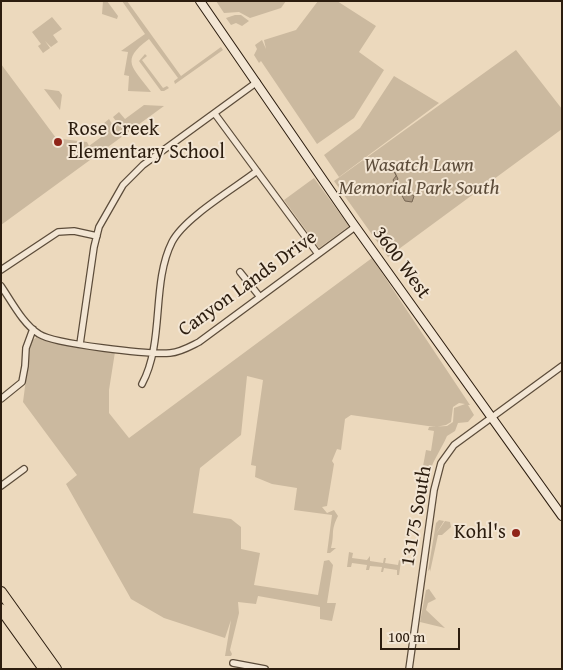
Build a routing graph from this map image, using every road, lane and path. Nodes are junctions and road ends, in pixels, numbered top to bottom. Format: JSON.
{"nodes":[{"id":1,"x":200,"y":1,"type":"edge"},
{"id":2,"x":257,"y":82,"type":"junction"},
{"id":3,"x":215,"y":114,"type":"junction"},
{"id":4,"x":257,"y":171,"type":"junction"},
{"id":5,"x":355,"y":227,"type":"junction"},
{"id":6,"x":97,"y":236,"type":"junction"},
{"id":7,"x":318,"y":254,"type":"junction"},
{"id":8,"x":1,"y":270,"type":"edge"},
{"id":9,"x":240,"y":272,"type":"dead end"},
{"id":10,"x":1,"y":286,"type":"edge"},
{"id":11,"x":260,"y":297,"type":"junction"},
{"id":12,"x":33,"y":329,"type":"junction"},
{"id":13,"x":80,"y":344,"type":"junction"},
{"id":14,"x":153,"y":352,"type":"junction"},
{"id":15,"x":562,"y":366,"type":"edge"},
{"id":16,"x":142,"y":384,"type":"dead end"},
{"id":17,"x":1,"y":399,"type":"edge"},
{"id":18,"x":491,"y":417,"type":"junction"},
{"id":19,"x":24,"y":469,"type":"dead end"},
{"id":20,"x":1,"y":486,"type":"edge"},
{"id":21,"x":562,"y":516,"type":"edge"},
{"id":22,"x":1,"y":592,"type":"edge"},
{"id":23,"x":1,"y":609,"type":"edge"},
{"id":24,"x":40,"y":655,"type":"junction"},
{"id":25,"x":233,"y":663,"type":"dead end"},
{"id":26,"x":43,"y":669,"type":"edge"},
{"id":27,"x":58,"y":669,"type":"edge"},
{"id":28,"x":265,"y":669,"type":"edge"},
{"id":29,"x":409,"y":669,"type":"edge"}],
"edges":[{"from":1,"to":2,"type":"main road","name":"3600 West"},
{"from":2,"to":3,"type":"street"},
{"from":2,"to":5,"type":"main road","name":"3600 West"},
{"from":3,"to":4,"type":"street"},
{"from":3,"to":6,"type":"street"},
{"from":4,"to":7,"type":"street"},
{"from":4,"to":14,"type":"street"},
{"from":5,"to":7,"type":"street","name":"Canyon Lands Drive"},
{"from":5,"to":18,"type":"main road","name":"3600 West"},
{"from":6,"to":8,"type":"street"},
{"from":6,"to":13,"type":"street"},
{"from":7,"to":11,"type":"street","name":"Canyon Lands Drive"},
{"from":9,"to":11,"type":"street"},
{"from":10,"to":12,"type":"street","name":"Canyon Lands Drive"},
{"from":11,"to":14,"type":"street","name":"Canyon Lands Drive"},
{"from":12,"to":13,"type":"street","name":"Canyon Lands Drive"},
{"from":12,"to":17,"type":"street"},
{"from":13,"to":14,"type":"street","name":"Canyon Lands Drive"},
{"from":14,"to":16,"type":"street"},
{"from":15,"to":18,"type":"street","name":"13175 South"},
{"from":18,"to":21,"type":"main road","name":"3600 West"},
{"from":18,"to":29,"type":"street","name":"13175 South"},
{"from":19,"to":20,"type":"street"},
{"from":22,"to":24,"type":"highway"},
{"from":23,"to":24,"type":"highway"},
{"from":24,"to":26,"type":"highway"},
{"from":24,"to":27,"type":"highway"},
{"from":25,"to":28,"type":"street"}]}
